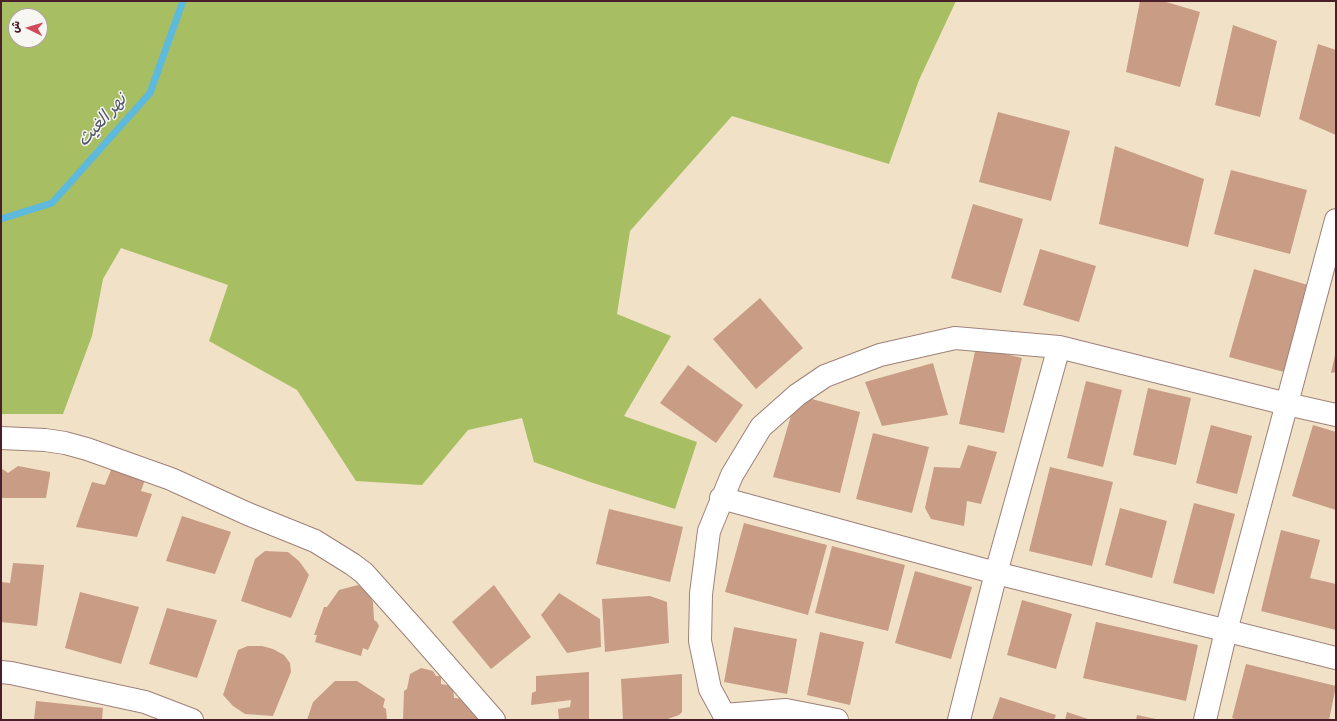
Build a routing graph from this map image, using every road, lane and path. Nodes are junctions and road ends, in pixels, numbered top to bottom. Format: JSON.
{"nodes":[{"id":1,"x":1336,"y":220,"type":"edge"},
{"id":2,"x":1058,"y":347,"type":"junction"},
{"id":3,"x":1287,"y":404,"type":"junction"},
{"id":4,"x":1336,"y":414,"type":"edge"},
{"id":5,"x":1,"y":438,"type":"edge"},
{"id":6,"x":721,"y":498,"type":"junction"},
{"id":7,"x":996,"y":574,"type":"junction"},
{"id":8,"x":1226,"y":631,"type":"junction"},
{"id":9,"x":1336,"y":658,"type":"edge"},
{"id":10,"x":1,"y":672,"type":"edge"},
{"id":11,"x":726,"y":718,"type":"edge"},
{"id":12,"x":192,"y":720,"type":"edge"},
{"id":13,"x":494,"y":720,"type":"edge"},
{"id":14,"x":837,"y":720,"type":"edge"},
{"id":15,"x":958,"y":720,"type":"edge"},
{"id":16,"x":1205,"y":720,"type":"edge"}],
"edges":[{"from":1,"to":3,"type":"street"},
{"from":2,"to":3,"type":"street"},
{"from":2,"to":6,"type":"street"},
{"from":2,"to":7,"type":"street"},
{"from":3,"to":4,"type":"street"},
{"from":3,"to":8,"type":"street"},
{"from":5,"to":13,"type":"street"},
{"from":6,"to":7,"type":"street"},
{"from":6,"to":11,"type":"street"},
{"from":7,"to":8,"type":"street"},
{"from":7,"to":15,"type":"street"},
{"from":8,"to":9,"type":"street"},
{"from":8,"to":16,"type":"street"},
{"from":10,"to":12,"type":"street"},
{"from":11,"to":14,"type":"street"}]}
